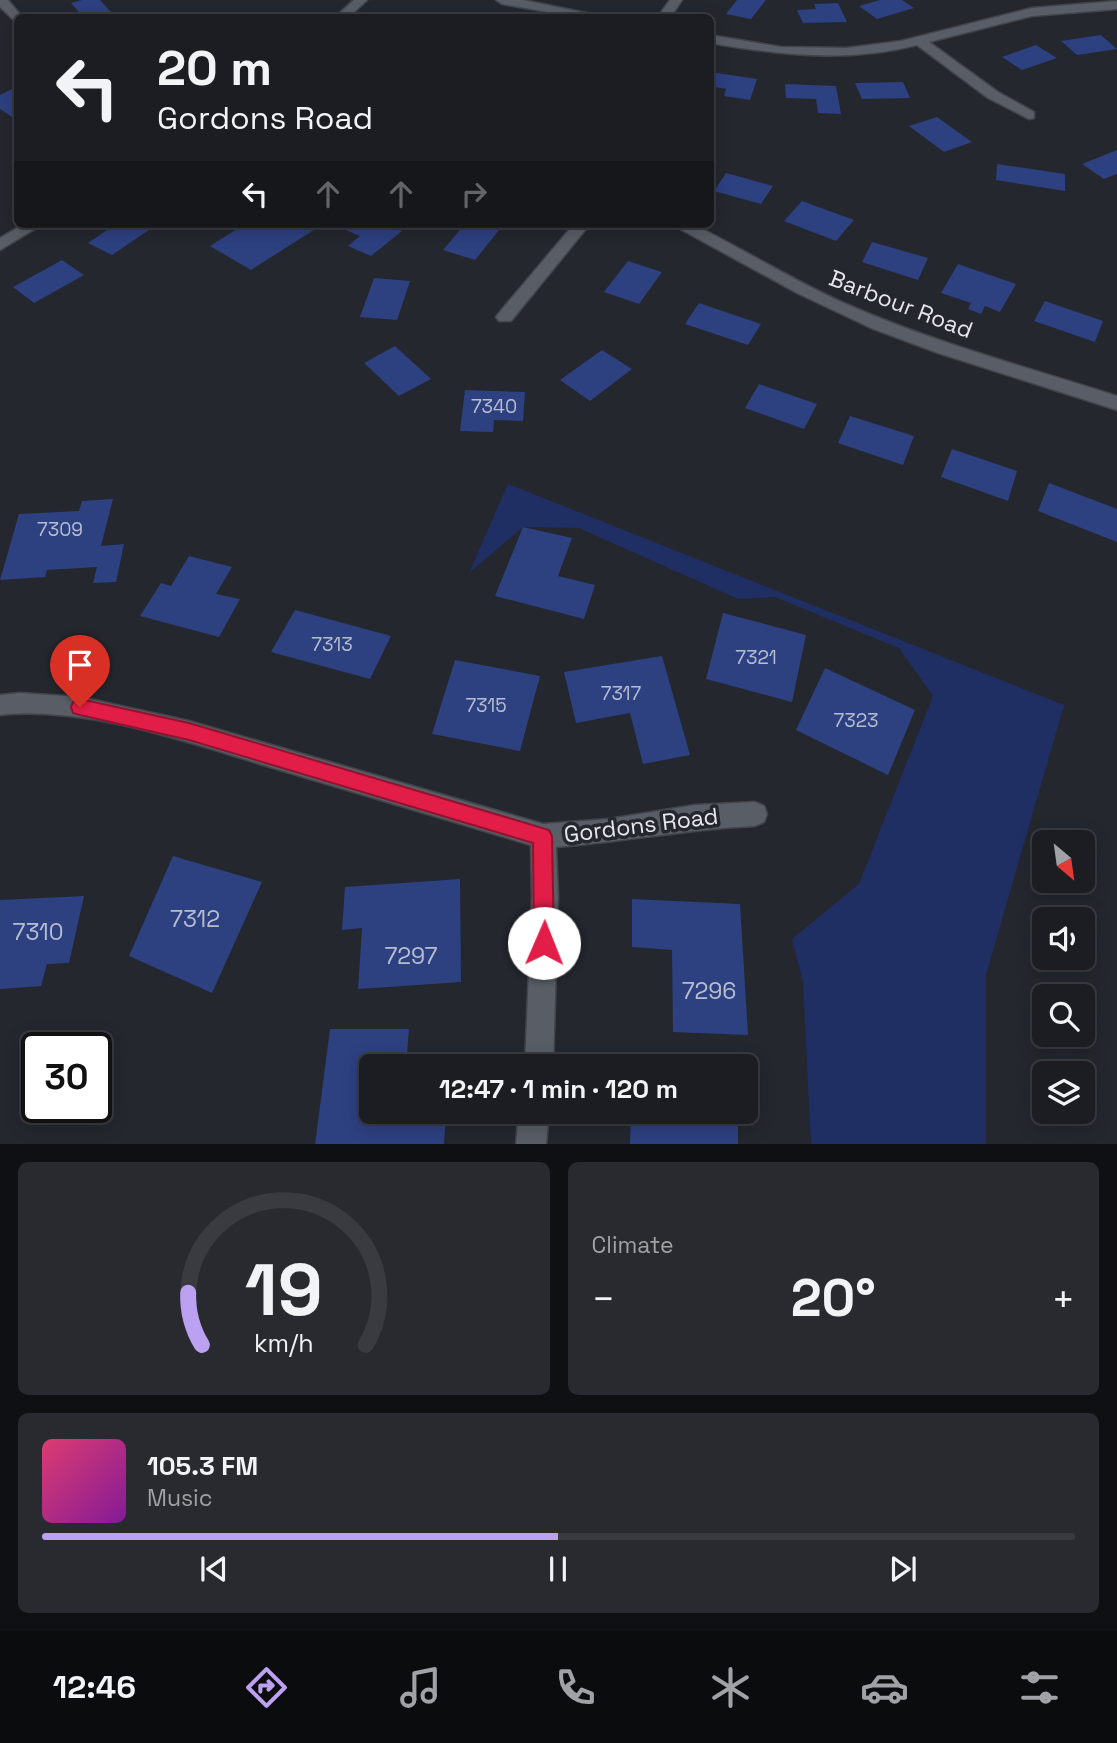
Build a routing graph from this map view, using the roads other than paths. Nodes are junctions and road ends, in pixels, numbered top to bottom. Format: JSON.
{"nodes":[{"id":1,"x":1,"y":0,"type":"edge"},
{"id":2,"x":361,"y":0,"type":"edge"},
{"id":3,"x":502,"y":0,"type":"edge"},
{"id":4,"x":1088,"y":3,"type":"edge"},
{"id":5,"x":1117,"y":5,"type":"edge"},
{"id":6,"x":345,"y":14,"type":"edge"},
{"id":7,"x":582,"y":14,"type":"edge"},
{"id":8,"x":14,"y":15,"type":"edge"},
{"id":9,"x":714,"y":40,"type":"edge"},
{"id":10,"x":920,"y":41,"type":"junction"},
{"id":11,"x":1029,"y":115,"type":"dead end"},
{"id":12,"x":28,"y":228,"type":"edge"},
{"id":13,"x":579,"y":228,"type":"edge"},
{"id":14,"x":688,"y":228,"type":"edge"},
{"id":15,"x":0,"y":245,"type":"edge"},
{"id":16,"x":505,"y":317,"type":"dead end"},
{"id":17,"x":1117,"y":403,"type":"edge"},
{"id":18,"x":0,"y":705,"type":"edge"},
{"id":19,"x":755,"y":814,"type":"dead end"},
{"id":20,"x":543,"y":836,"type":"junction"},
{"id":21,"x":539,"y":1054,"type":"edge"},
{"id":22,"x":533,"y":1124,"type":"edge"},
{"id":23,"x":531,"y":1144,"type":"edge"}],
"edges":[{"from":1,"to":8,"type":"street"},
{"from":2,"to":6,"type":"street"},
{"from":3,"to":7,"type":"street"},
{"from":4,"to":5,"type":"street"},
{"from":4,"to":10,"type":"street"},
{"from":9,"to":10,"type":"street"},
{"from":10,"to":11,"type":"street"},
{"from":12,"to":15,"type":"street"},
{"from":13,"to":16,"type":"street"},
{"from":14,"to":17,"type":"street","name":"Barbour Road"},
{"from":18,"to":20,"type":"street","name":"Gordons Road"},
{"from":19,"to":20,"type":"street","name":"Gordons Road"},
{"from":20,"to":21,"type":"street"},
{"from":22,"to":23,"type":"street"}]}
